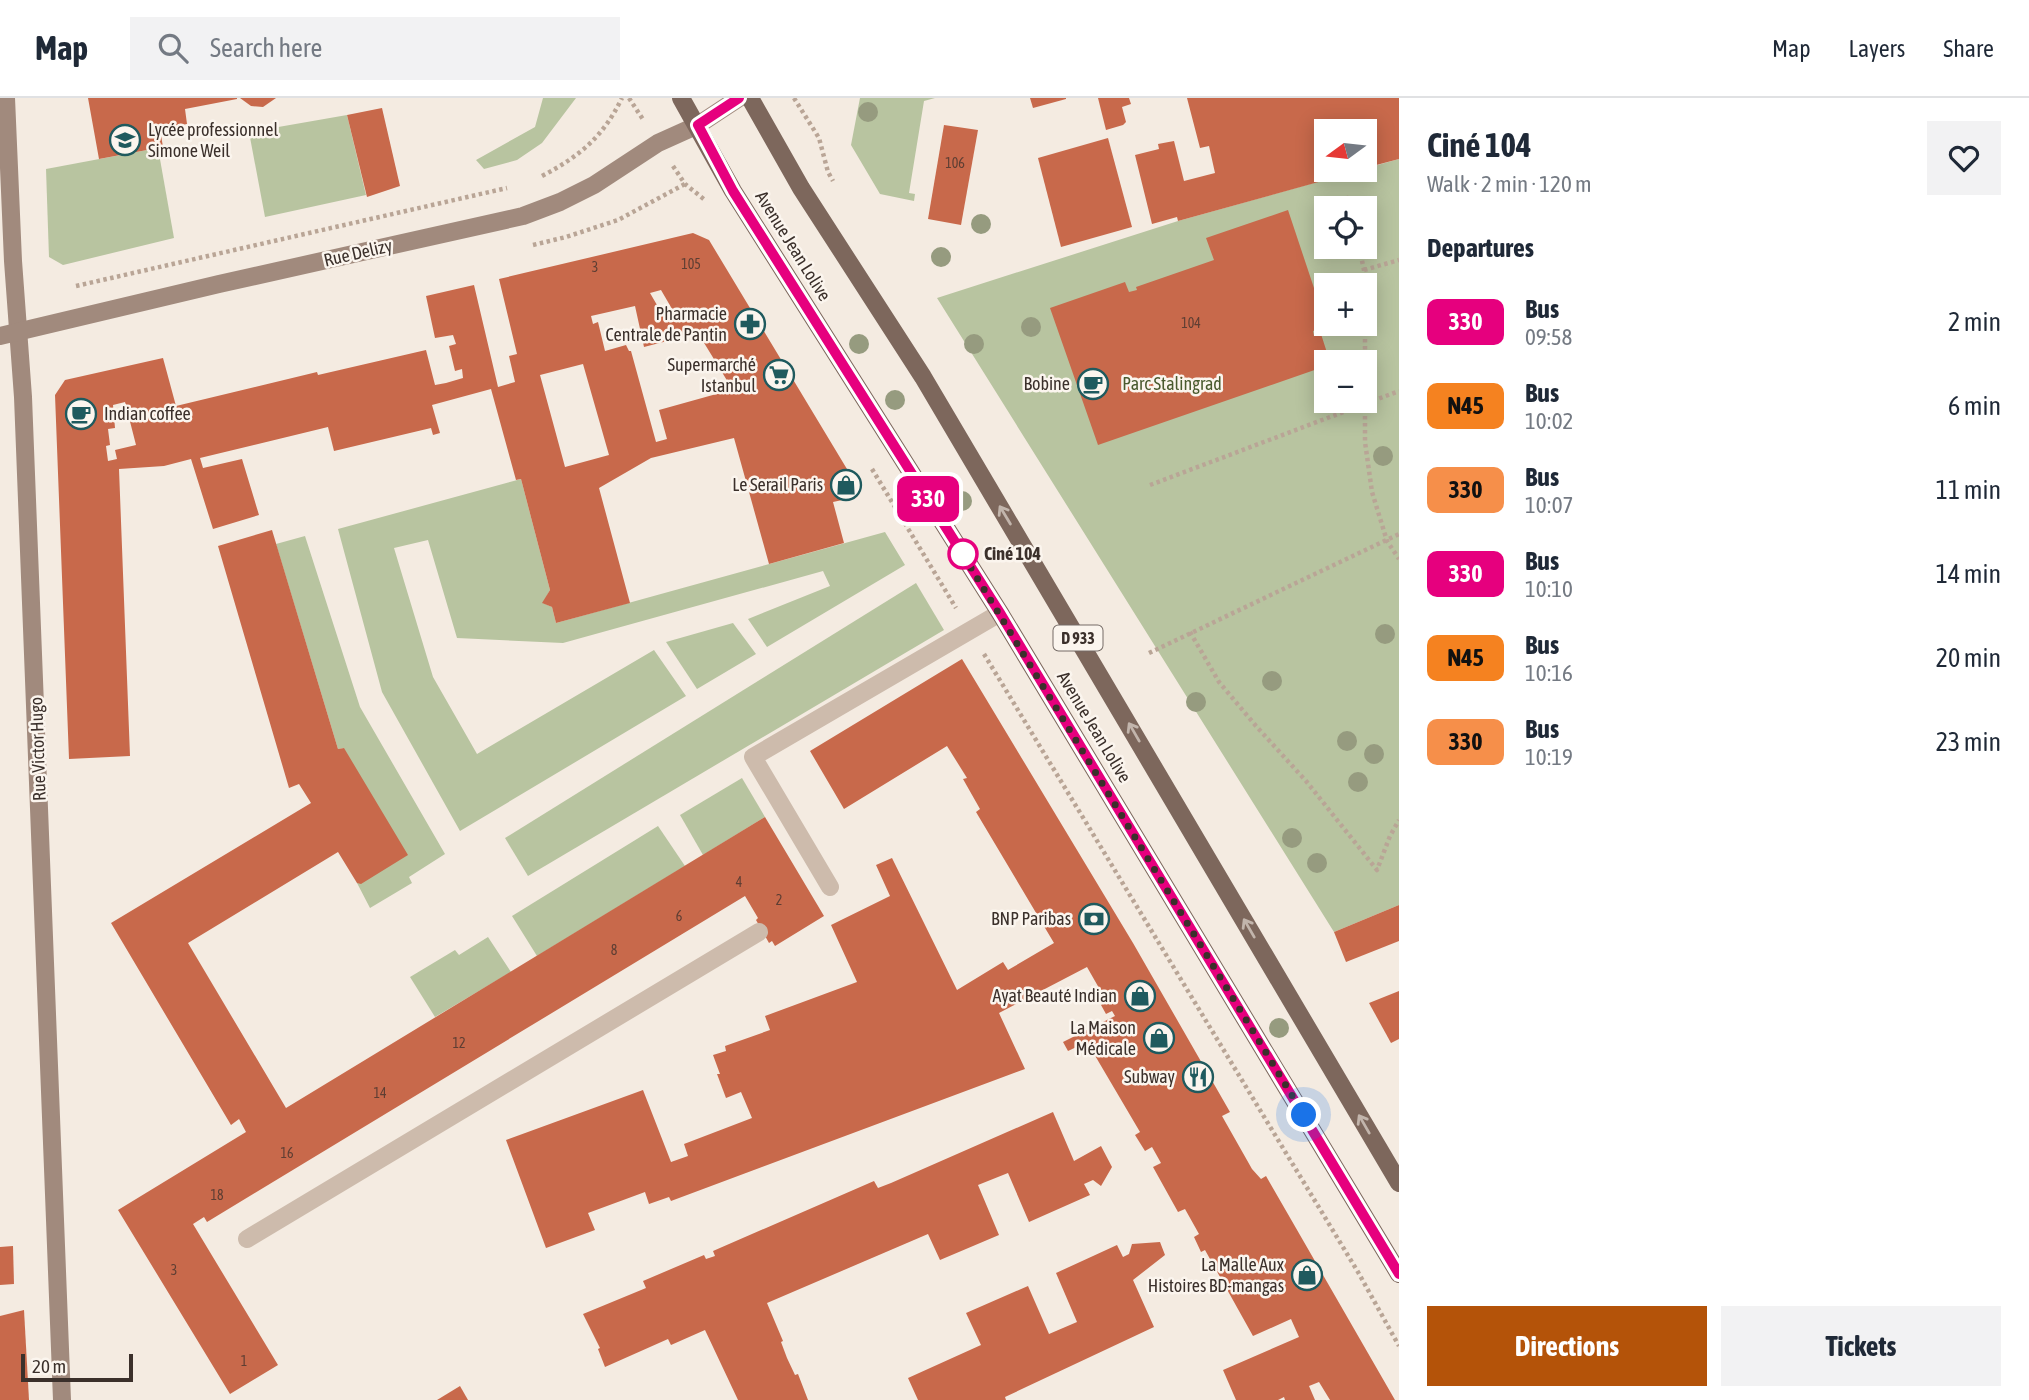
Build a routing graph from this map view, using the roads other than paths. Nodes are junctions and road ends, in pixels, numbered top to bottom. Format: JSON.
{"nodes":[{"id":1,"x":6,"y":98,"type":"edge"},
{"id":2,"x":681,"y":98,"type":"edge"},
{"id":3,"x":739,"y":98,"type":"edge"},
{"id":4,"x":750,"y":98,"type":"edge"},
{"id":5,"x":698,"y":125,"type":"junction"},
{"id":6,"x":9,"y":334,"type":"edge"},
{"id":7,"x":1000,"y":613,"type":"junction"},
{"id":8,"x":830,"y":887,"type":"dead end"},
{"id":9,"x":759,"y":932,"type":"dead end"},
{"id":10,"x":1399,"y":1183,"type":"edge"},
{"id":11,"x":247,"y":1239,"type":"dead end"},
{"id":12,"x":1399,"y":1274,"type":"edge"},
{"id":13,"x":62,"y":1400,"type":"edge"}],
"edges":[{"from":1,"to":6,"type":"street","name":"Rue Victor Hugo"},
{"from":2,"to":5,"type":"main road","name":"Avenue Jean Lolive"},
{"from":3,"to":5,"type":"street","name":"Rue Delizy"},
{"from":10,"to":4,"type":"main road","name":"Avenue Jean Lolive","number":"D 933","one_way":true},
{"from":5,"to":6,"type":"street","name":"Rue Delizy"},
{"from":5,"to":7,"type":"main road","name":"Avenue Jean Lolive"},
{"from":6,"to":13,"type":"street","name":"Rue Victor Hugo"},
{"from":7,"to":8,"type":"lane"},
{"from":7,"to":12,"type":"main road","name":"Avenue Jean Lolive"},
{"from":9,"to":11,"type":"lane"}]}
